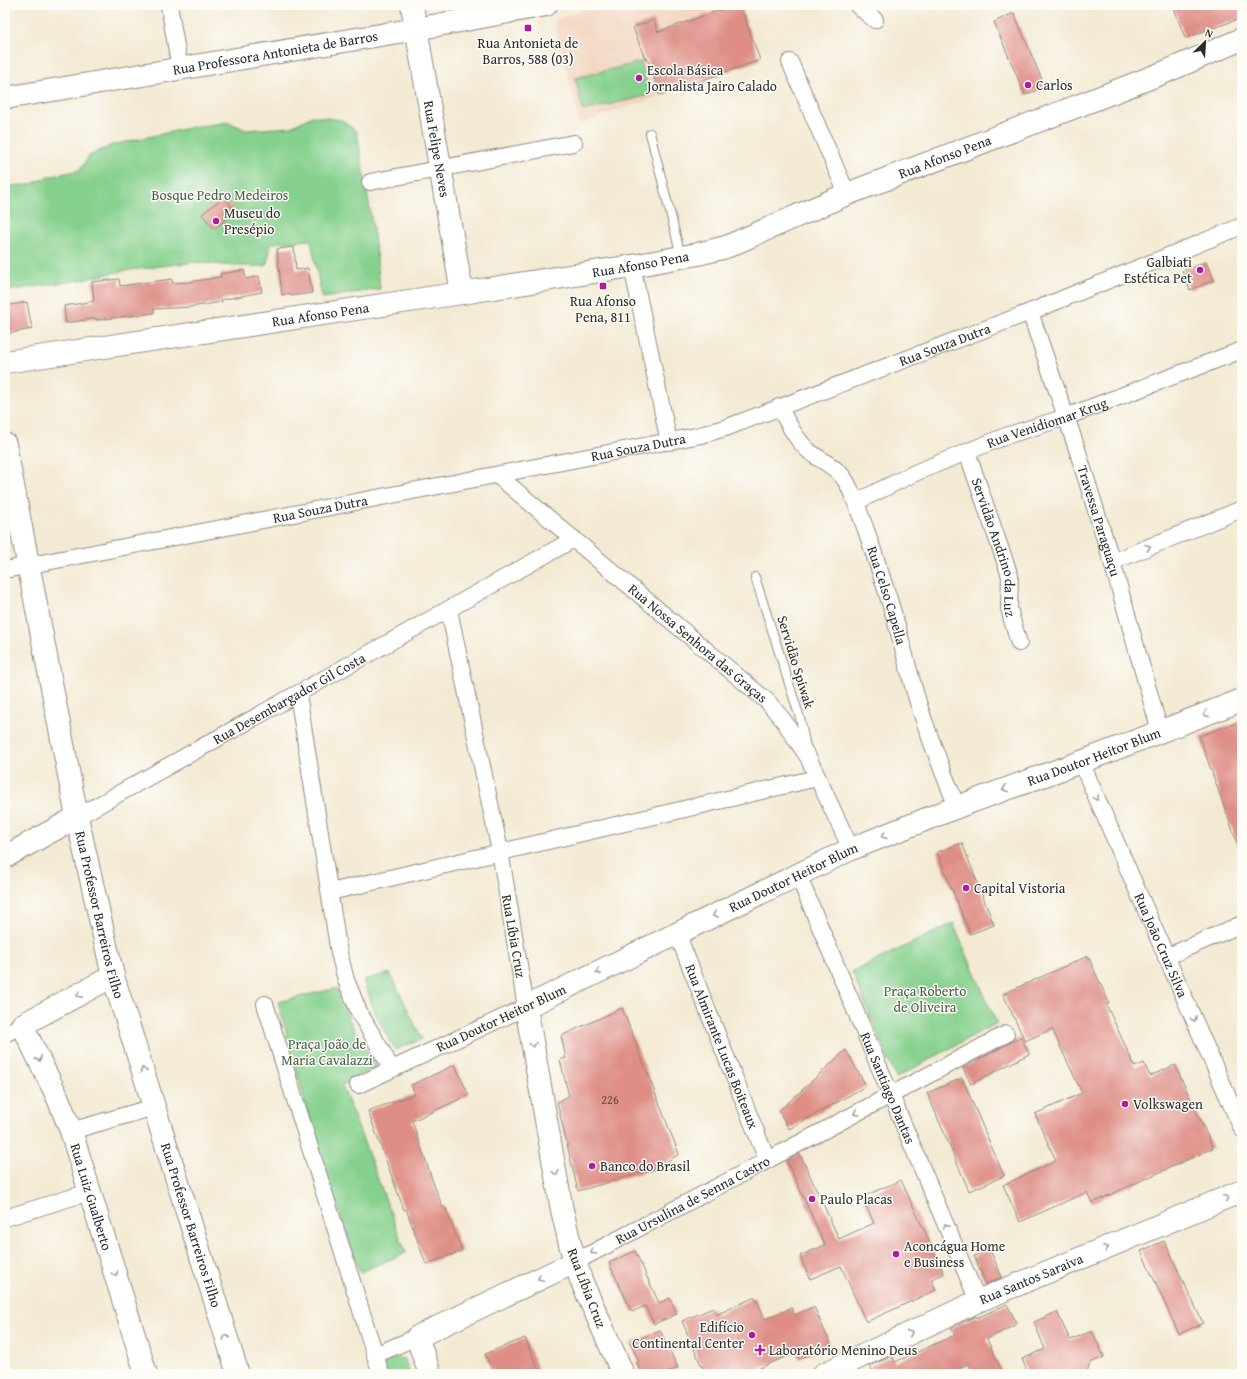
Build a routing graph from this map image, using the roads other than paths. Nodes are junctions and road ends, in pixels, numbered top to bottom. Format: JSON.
{"nodes":[{"id":1,"x":169,"y":5,"type":"edge"},
{"id":2,"x":412,"y":5,"type":"edge"},
{"id":3,"x":546,"y":5,"type":"edge"},
{"id":4,"x":857,"y":5,"type":"edge"},
{"id":5,"x":875,"y":20,"type":"dead end"},
{"id":6,"x":416,"y":29,"type":"junction"},
{"id":7,"x":1242,"y":39,"type":"edge"},
{"id":8,"x":790,"y":62,"type":"dead end"},
{"id":9,"x":180,"y":69,"type":"junction"},
{"id":10,"x":5,"y":98,"type":"edge"},
{"id":11,"x":650,"y":133,"type":"dead end"},
{"id":12,"x":574,"y":143,"type":"dead end"},
{"id":13,"x":440,"y":168,"type":"junction"},
{"id":14,"x":370,"y":182,"type":"dead end"},
{"id":15,"x":847,"y":194,"type":"junction"},
{"id":16,"x":1242,"y":226,"type":"edge"},
{"id":17,"x":681,"y":257,"type":"junction"},
{"id":18,"x":632,"y":266,"type":"junction"},
{"id":19,"x":462,"y":293,"type":"junction"},
{"id":20,"x":1030,"y":312,"type":"junction"},
{"id":21,"x":1242,"y":350,"type":"edge"},
{"id":22,"x":5,"y":362,"type":"edge"},
{"id":23,"x":780,"y":407,"type":"junction"},
{"id":24,"x":1066,"y":416,"type":"junction"},
{"id":25,"x":669,"y":442,"type":"junction"},
{"id":26,"x":5,"y":444,"type":"edge"},
{"id":27,"x":967,"y":452,"type":"junction"},
{"id":28,"x":497,"y":475,"type":"junction"},
{"id":29,"x":856,"y":502,"type":"junction"},
{"id":30,"x":1242,"y":510,"type":"edge"},
{"id":31,"x":574,"y":539,"type":"junction"},
{"id":32,"x":1112,"y":562,"type":"junction"},
{"id":33,"x":29,"y":565,"type":"junction"},
{"id":34,"x":5,"y":570,"type":"edge"},
{"id":35,"x":755,"y":577,"type":"dead end"},
{"id":36,"x":449,"y":610,"type":"junction"},
{"id":37,"x":1019,"y":643,"type":"dead end"},
{"id":38,"x":298,"y":694,"type":"junction"},
{"id":39,"x":1242,"y":700,"type":"edge"},
{"id":40,"x":1160,"y":731,"type":"junction"},
{"id":41,"x":808,"y":757,"type":"junction"},
{"id":42,"x":1081,"y":762,"type":"junction"},
{"id":43,"x":818,"y":778,"type":"junction"},
{"id":44,"x":956,"y":807,"type":"junction"},
{"id":45,"x":78,"y":817,"type":"junction"},
{"id":46,"x":851,"y":849,"type":"junction"},
{"id":47,"x":500,"y":851,"type":"junction"},
{"id":48,"x":5,"y":857,"type":"edge"},
{"id":49,"x":798,"y":875,"type":"junction"},
{"id":50,"x":330,"y":892,"type":"junction"},
{"id":51,"x":1242,"y":924,"type":"edge"},
{"id":52,"x":677,"y":933,"type":"junction"},
{"id":53,"x":1166,"y":957,"type":"junction"},
{"id":54,"x":113,"y":976,"type":"junction"},
{"id":55,"x":265,"y":1004,"type":"dead end"},
{"id":56,"x":526,"y":1007,"type":"junction"},
{"id":57,"x":14,"y":1029,"type":"edge"},
{"id":58,"x":1006,"y":1034,"type":"dead end"},
{"id":59,"x":392,"y":1069,"type":"junction"},
{"id":60,"x":358,"y":1085,"type":"dead end"},
{"id":61,"x":891,"y":1095,"type":"junction"},
{"id":62,"x":154,"y":1107,"type":"junction"},
{"id":63,"x":1242,"y":1129,"type":"edge"},
{"id":64,"x":71,"y":1131,"type":"junction"},
{"id":65,"x":767,"y":1160,"type":"junction"},
{"id":66,"x":1242,"y":1191,"type":"edge"},
{"id":67,"x":89,"y":1192,"type":"junction"},
{"id":68,"x":5,"y":1218,"type":"edge"},
{"id":69,"x":575,"y":1262,"type":"junction"},
{"id":70,"x":978,"y":1301,"type":"junction"},
{"id":71,"x":417,"y":1337,"type":"junction"},
{"id":72,"x":375,"y":1356,"type":"junction"},
{"id":73,"x":146,"y":1374,"type":"edge"},
{"id":74,"x":238,"y":1374,"type":"edge"},
{"id":75,"x":381,"y":1374,"type":"edge"},
{"id":76,"x":430,"y":1374,"type":"edge"},
{"id":77,"x":623,"y":1374,"type":"edge"},
{"id":78,"x":824,"y":1374,"type":"edge"}],
"edges":[{"from":1,"to":9,"type":"street"},
{"from":2,"to":6,"type":"street","name":"Rua Felipe Neves"},
{"from":3,"to":6,"type":"street","name":"Rua Professora Antonieta de Barros"},
{"from":4,"to":5,"type":"street"},
{"from":6,"to":9,"type":"street","name":"Rua Professora Antonieta de Barros"},
{"from":6,"to":13,"type":"street","name":"Rua Felipe Neves"},
{"from":7,"to":15,"type":"street","name":"Rua Afonso Pena"},
{"from":8,"to":15,"type":"street"},
{"from":9,"to":10,"type":"street","name":"Rua Professora Antonieta de Barros"},
{"from":11,"to":17,"type":"lane"},
{"from":12,"to":13,"type":"street"},
{"from":13,"to":14,"type":"street"},
{"from":13,"to":19,"type":"street","name":"Rua Felipe Neves"},
{"from":15,"to":17,"type":"street","name":"Rua Afonso Pena"},
{"from":16,"to":20,"type":"street","name":"Rua Souza Dutra"},
{"from":17,"to":18,"type":"street","name":"Rua Afonso Pena"},
{"from":18,"to":19,"type":"street","name":"Rua Afonso Pena"},
{"from":18,"to":25,"type":"street"},
{"from":19,"to":22,"type":"street","name":"Rua Afonso Pena"},
{"from":20,"to":23,"type":"street","name":"Rua Souza Dutra"},
{"from":20,"to":24,"type":"street","name":"Travessa Paraguaçu"},
{"from":21,"to":24,"type":"street","name":"Rua Venidiomar Krug"},
{"from":23,"to":25,"type":"street","name":"Rua Souza Dutra"},
{"from":23,"to":29,"type":"street","name":"Rua Celso Capella"},
{"from":24,"to":27,"type":"street","name":"Rua Venidiomar Krug"},
{"from":24,"to":32,"type":"street","name":"Travessa Paraguaçu"},
{"from":25,"to":28,"type":"street","name":"Rua Souza Dutra"},
{"from":26,"to":33,"type":"street","name":"Rua Professor Barreiros Filho"},
{"from":27,"to":29,"type":"street","name":"Rua Venidiomar Krug"},
{"from":27,"to":37,"type":"street","name":"Servidão Andrino da Luz"},
{"from":28,"to":31,"type":"street","name":"Rua Nossa Senhora das Graças"},
{"from":28,"to":33,"type":"street","name":"Rua Souza Dutra"},
{"from":29,"to":44,"type":"street","name":"Rua Celso Capella"},
{"from":32,"to":30,"type":"street","one_way":true},
{"from":31,"to":36,"type":"street","name":"Rua Desembargador Gil Costa"},
{"from":31,"to":41,"type":"street","name":"Rua Nossa Senhora das Graças"},
{"from":32,"to":40,"type":"street","name":"Travessa Paraguaçu"},
{"from":33,"to":34,"type":"street","name":"Rua Souza Dutra"},
{"from":33,"to":45,"type":"street","name":"Rua Professor Barreiros Filho"},
{"from":35,"to":41,"type":"lane","name":"Servidão Spiwak"},
{"from":36,"to":38,"type":"street","name":"Rua Desembargador Gil Costa"},
{"from":36,"to":47,"type":"street","name":"Rua Líbia Cruz"},
{"from":38,"to":45,"type":"street","name":"Rua Desembargador Gil Costa"},
{"from":38,"to":50,"type":"street"},
{"from":39,"to":40,"type":"street","name":"Rua Doutor Heitor Blum","one_way":true},
{"from":40,"to":42,"type":"street","name":"Rua Doutor Heitor Blum"},
{"from":41,"to":43,"type":"street","name":"Rua Nossa Senhora das Graças"},
{"from":42,"to":44,"type":"street","name":"Rua Doutor Heitor Blum","one_way":true},
{"from":42,"to":53,"type":"street","name":"Rua João Cruz Silva","one_way":true},
{"from":43,"to":46,"type":"street","name":"Rua Nossa Senhora das Graças"},
{"from":43,"to":47,"type":"street"},
{"from":44,"to":46,"type":"street","name":"Rua Doutor Heitor Blum","one_way":true},
{"from":45,"to":48,"type":"street","name":"Rua Desembargador Gil Costa"},
{"from":45,"to":54,"type":"street","name":"Rua Professor Barreiros Filho"},
{"from":46,"to":49,"type":"street","name":"Rua Doutor Heitor Blum"},
{"from":47,"to":50,"type":"street"},
{"from":47,"to":56,"type":"street","name":"Rua Líbia Cruz"},
{"from":49,"to":52,"type":"street","name":"Rua Doutor Heitor Blum","one_way":true},
{"from":49,"to":61,"type":"street","name":"Rua Santiago Dantas"},
{"from":50,"to":59,"type":"street"},
{"from":51,"to":53,"type":"street"},
{"from":52,"to":56,"type":"street","name":"Rua Doutor Heitor Blum","one_way":true},
{"from":52,"to":65,"type":"street","name":"Rua Almirante Lucas Boiteaux"},
{"from":53,"to":63,"type":"street","name":"Rua João Cruz Silva","one_way":true},
{"from":54,"to":57,"type":"street","one_way":true},
{"from":62,"to":54,"type":"street","name":"Rua Professor Barreiros Filho","one_way":true},
{"from":55,"to":72,"type":"street"},
{"from":56,"to":59,"type":"street","name":"Rua Doutor Heitor Blum"},
{"from":56,"to":69,"type":"street","name":"Rua Líbia Cruz","one_way":true},
{"from":57,"to":64,"type":"street","name":"Rua Luiz Gualberto","one_way":true},
{"from":58,"to":61,"type":"street","name":"Rua Ursulina de Senna Castro"},
{"from":59,"to":60,"type":"street","name":"Rua Doutor Heitor Blum"},
{"from":61,"to":65,"type":"street","name":"Rua Ursulina de Senna Castro","one_way":true},
{"from":70,"to":61,"type":"street","name":"Rua Santiago Dantas","one_way":true},
{"from":62,"to":64,"type":"street"},
{"from":74,"to":62,"type":"street","name":"Rua Professor Barreiros Filho","one_way":true},
{"from":64,"to":67,"type":"street","name":"Rua Luiz Gualberto"},
{"from":65,"to":69,"type":"street","name":"Rua Ursulina de Senna Castro","one_way":true},
{"from":70,"to":66,"type":"street","name":"Rua Santos Saraiva","one_way":true},
{"from":67,"to":68,"type":"street"},
{"from":67,"to":73,"type":"street","name":"Rua Luiz Gualberto","one_way":true},
{"from":69,"to":71,"type":"street","name":"Rua Ursulina de Senna Castro","one_way":true},
{"from":69,"to":77,"type":"street","name":"Rua Líbia Cruz"},
{"from":78,"to":70,"type":"street","name":"Rua Santos Saraiva","one_way":true},
{"from":71,"to":72,"type":"street","name":"Rua Ursulina de Senna Castro"},
{"from":71,"to":76,"type":"street"},
{"from":72,"to":75,"type":"street"}]}
